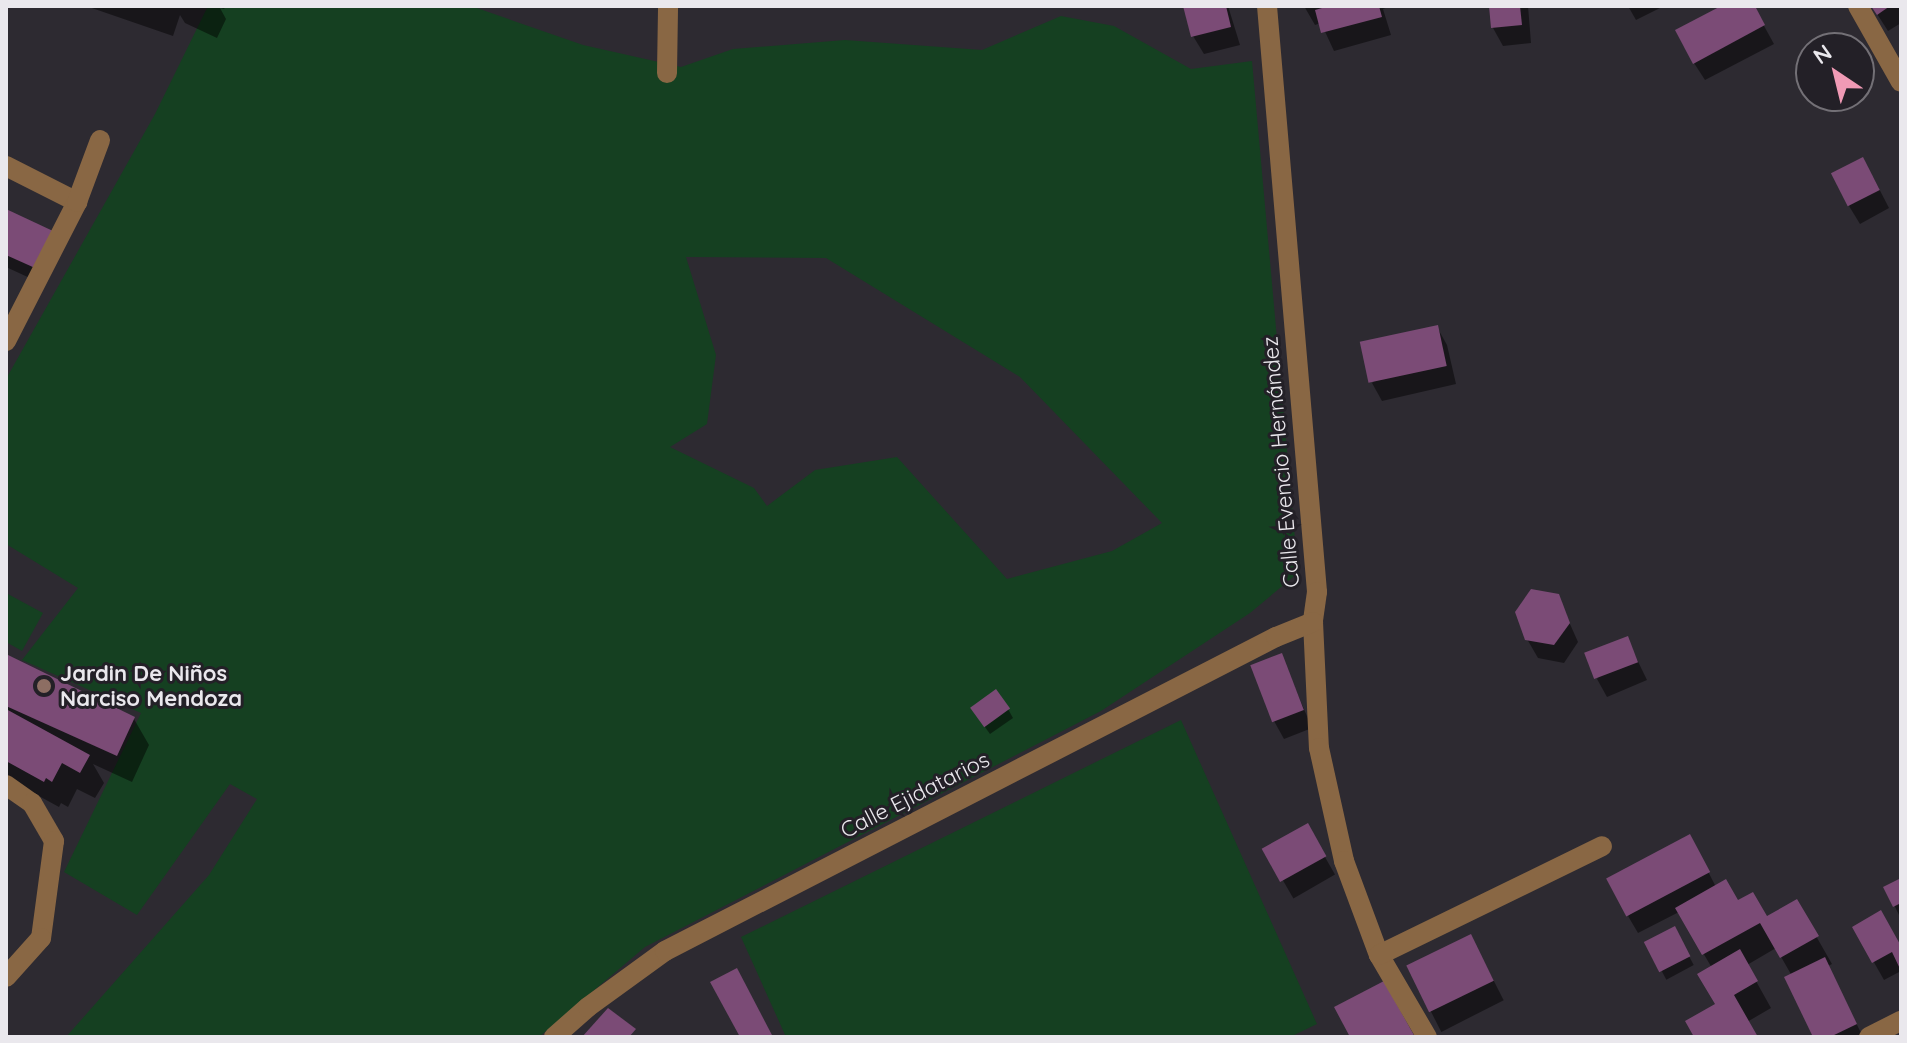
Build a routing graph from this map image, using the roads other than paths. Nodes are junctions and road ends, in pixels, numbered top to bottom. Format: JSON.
{"nodes":[{"id":1,"x":668,"y":6,"type":"edge"},
{"id":2,"x":1267,"y":6,"type":"edge"},
{"id":3,"x":1858,"y":6,"type":"edge"},
{"id":4,"x":667,"y":73,"type":"dead end"},
{"id":5,"x":1901,"y":82,"type":"edge"},
{"id":6,"x":100,"y":140,"type":"dead end"},
{"id":7,"x":6,"y":166,"type":"edge"},
{"id":8,"x":77,"y":202,"type":"junction"},
{"id":9,"x":6,"y":341,"type":"edge"},
{"id":10,"x":1313,"y":622,"type":"junction"},
{"id":11,"x":6,"y":785,"type":"edge"},
{"id":12,"x":1602,"y":846,"type":"dead end"},
{"id":13,"x":1379,"y":955,"type":"junction"},
{"id":14,"x":6,"y":977,"type":"edge"},
{"id":15,"x":1901,"y":1021,"type":"edge"},
{"id":16,"x":554,"y":1037,"type":"edge"},
{"id":17,"x":1427,"y":1037,"type":"edge"},
{"id":18,"x":1869,"y":1037,"type":"edge"}],
"edges":[{"from":1,"to":4,"type":"street"},
{"from":2,"to":10,"type":"street","name":"Calle Evencio Hernández"},
{"from":3,"to":5,"type":"street"},
{"from":6,"to":8,"type":"street"},
{"from":7,"to":8,"type":"street"},
{"from":8,"to":9,"type":"street"},
{"from":10,"to":13,"type":"street","name":"Calle Evencio Hernández"},
{"from":10,"to":16,"type":"street","name":"Calle Ejidatarios"},
{"from":11,"to":14,"type":"street"},
{"from":12,"to":13,"type":"street"},
{"from":13,"to":17,"type":"street","name":"Calle Evencio Hernández"},
{"from":15,"to":18,"type":"street"}]}
